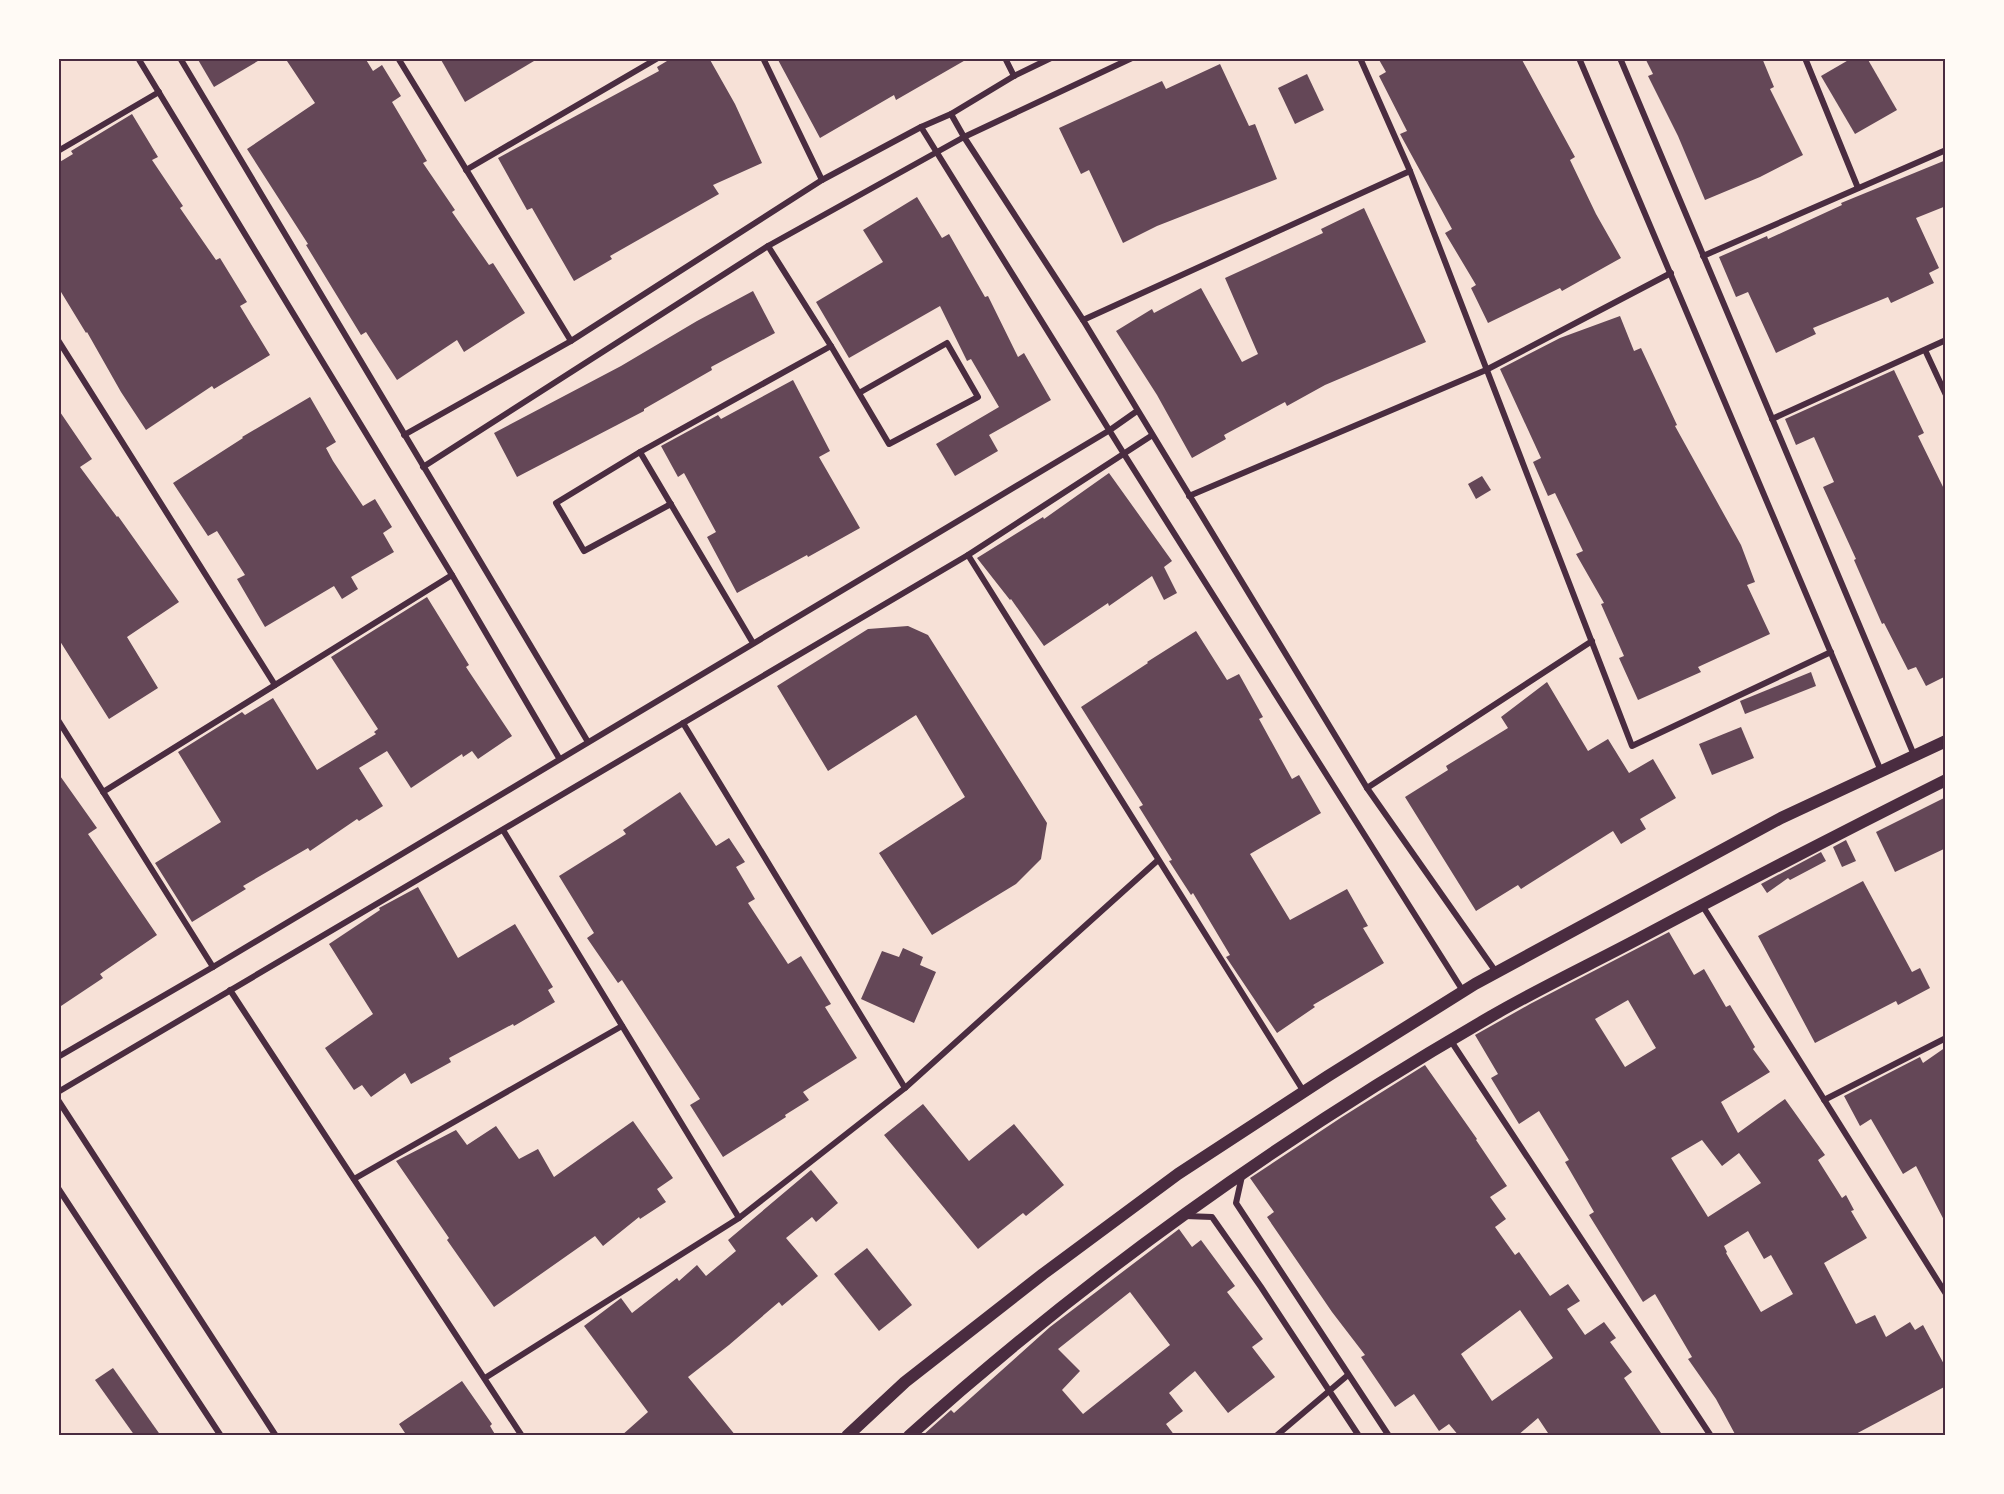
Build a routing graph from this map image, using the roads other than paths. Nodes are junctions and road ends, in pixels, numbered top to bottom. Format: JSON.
{"nodes":[{"id":1,"x":138,"y":58,"type":"edge"},
{"id":2,"x":180,"y":58,"type":"edge"},
{"id":3,"x":398,"y":58,"type":"edge"},
{"id":4,"x":657,"y":58,"type":"edge"},
{"id":5,"x":764,"y":58,"type":"edge"},
{"id":6,"x":1005,"y":58,"type":"edge"},
{"id":7,"x":1051,"y":58,"type":"edge"},
{"id":8,"x":1132,"y":58,"type":"edge"},
{"id":9,"x":1360,"y":58,"type":"edge"},
{"id":10,"x":1579,"y":58,"type":"edge"},
{"id":11,"x":1620,"y":58,"type":"edge"},
{"id":12,"x":1805,"y":58,"type":"edge"},
{"id":13,"x":1014,"y":76,"type":"junction"},
{"id":14,"x":159,"y":92,"type":"junction"},
{"id":15,"x":951,"y":114,"type":"junction"},
{"id":16,"x":921,"y":127,"type":"junction"},
{"id":17,"x":964,"y":138,"type":"junction"},
{"id":18,"x":1946,"y":150,"type":"edge"},
{"id":19,"x":58,"y":151,"type":"edge"},
{"id":20,"x":938,"y":154,"type":"junction"},
{"id":21,"x":466,"y":170,"type":"junction"},
{"id":22,"x":1410,"y":171,"type":"junction"},
{"id":23,"x":822,"y":180,"type":"junction"},
{"id":24,"x":1858,"y":188,"type":"junction"},
{"id":25,"x":768,"y":246,"type":"junction"},
{"id":26,"x":1703,"y":256,"type":"junction"},
{"id":27,"x":1671,"y":273,"type":"junction"},
{"id":28,"x":1083,"y":320,"type":"junction"},
{"id":29,"x":58,"y":340,"type":"edge"},
{"id":30,"x":1946,"y":340,"type":"edge"},
{"id":31,"x":571,"y":342,"type":"junction"},
{"id":32,"x":831,"y":346,"type":"junction"},
{"id":33,"x":1925,"y":350,"type":"junction"},
{"id":34,"x":1486,"y":370,"type":"junction"},
{"id":35,"x":859,"y":393,"type":"junction"},
{"id":36,"x":1946,"y":395,"type":"edge"},
{"id":37,"x":1137,"y":411,"type":"junction"},
{"id":38,"x":1772,"y":419,"type":"junction"},
{"id":39,"x":1110,"y":430,"type":"junction"},
{"id":40,"x":404,"y":435,"type":"junction"},
{"id":41,"x":1151,"y":436,"type":"junction"},
{"id":42,"x":640,"y":452,"type":"junction"},
{"id":43,"x":1124,"y":454,"type":"junction"},
{"id":44,"x":423,"y":467,"type":"junction"},
{"id":45,"x":1188,"y":496,"type":"junction"},
{"id":46,"x":671,"y":504,"type":"junction"},
{"id":47,"x":968,"y":555,"type":"junction"},
{"id":48,"x":452,"y":575,"type":"junction"},
{"id":49,"x":1592,"y":641,"type":"junction"},
{"id":50,"x":753,"y":643,"type":"junction"},
{"id":51,"x":1831,"y":652,"type":"junction"},
{"id":52,"x":275,"y":685,"type":"junction"},
{"id":53,"x":58,"y":720,"type":"edge"},
{"id":54,"x":683,"y":723,"type":"junction"},
{"id":55,"x":1946,"y":741,"type":"edge"},
{"id":56,"x":588,"y":742,"type":"junction"},
{"id":57,"x":1914,"y":756,"type":"junction"},
{"id":58,"x":559,"y":758,"type":"junction"},
{"id":59,"x":1881,"y":771,"type":"junction"},
{"id":60,"x":1946,"y":780,"type":"edge"},
{"id":61,"x":1367,"y":788,"type":"junction"},
{"id":62,"x":103,"y":792,"type":"junction"},
{"id":63,"x":503,"y":830,"type":"junction"},
{"id":64,"x":1158,"y":861,"type":"junction"},
{"id":65,"x":1702,"y":905,"type":"junction"},
{"id":66,"x":213,"y":967,"type":"junction"},
{"id":67,"x":1496,"y":972,"type":"junction"},
{"id":68,"x":230,"y":990,"type":"junction"},
{"id":69,"x":1463,"y":991,"type":"junction"},
{"id":70,"x":622,"y":1026,"type":"junction"},
{"id":71,"x":1946,"y":1038,"type":"edge"},
{"id":72,"x":1450,"y":1041,"type":"junction"},
{"id":73,"x":58,"y":1057,"type":"edge"},
{"id":74,"x":905,"y":1088,"type":"junction"},
{"id":75,"x":58,"y":1092,"type":"edge"},
{"id":76,"x":1304,"y":1092,"type":"junction"},
{"id":77,"x":58,"y":1100,"type":"edge"},
{"id":78,"x":1824,"y":1100,"type":"junction"},
{"id":79,"x":1242,"y":1174,"type":"junction"},
{"id":80,"x":354,"y":1179,"type":"junction"},
{"id":81,"x":58,"y":1188,"type":"edge"},
{"id":82,"x":1182,"y":1216,"type":"junction"},
{"id":83,"x":739,"y":1218,"type":"junction"},
{"id":84,"x":1946,"y":1294,"type":"edge"},
{"id":85,"x":1348,"y":1375,"type":"junction"},
{"id":86,"x":485,"y":1378,"type":"junction"},
{"id":87,"x":1330,"y":1390,"type":"junction"},
{"id":88,"x":221,"y":1436,"type":"edge"},
{"id":89,"x":276,"y":1436,"type":"edge"},
{"id":90,"x":522,"y":1436,"type":"edge"},
{"id":91,"x":847,"y":1436,"type":"edge"},
{"id":92,"x":909,"y":1436,"type":"edge"},
{"id":93,"x":1276,"y":1436,"type":"edge"},
{"id":94,"x":1359,"y":1436,"type":"edge"},
{"id":95,"x":1389,"y":1436,"type":"edge"},
{"id":96,"x":1711,"y":1436,"type":"edge"}],
"edges":[{"from":1,"to":14,"type":"street"},
{"from":2,"to":40,"type":"street"},
{"from":3,"to":21,"type":"street"},
{"from":4,"to":21,"type":"street"},
{"from":5,"to":23,"type":"street"},
{"from":6,"to":13,"type":"street"},
{"from":7,"to":13,"type":"street"},
{"from":8,"to":17,"type":"street"},
{"from":9,"to":22,"type":"street"},
{"from":10,"to":27,"type":"street"},
{"from":11,"to":26,"type":"street"},
{"from":12,"to":24,"type":"street"},
{"from":13,"to":15,"type":"street"},
{"from":14,"to":19,"type":"street"},
{"from":14,"to":48,"type":"street"},
{"from":15,"to":16,"type":"street"},
{"from":15,"to":17,"type":"street"},
{"from":16,"to":20,"type":"street"},
{"from":16,"to":23,"type":"street"},
{"from":17,"to":20,"type":"street"},
{"from":17,"to":28,"type":"street"},
{"from":18,"to":24,"type":"street"},
{"from":20,"to":25,"type":"street"},
{"from":20,"to":39,"type":"street"},
{"from":21,"to":31,"type":"street"},
{"from":22,"to":28,"type":"street"},
{"from":22,"to":34,"type":"street"},
{"from":23,"to":31,"type":"street"},
{"from":24,"to":26,"type":"street"},
{"from":25,"to":32,"type":"street"},
{"from":25,"to":44,"type":"street"},
{"from":26,"to":38,"type":"street"},
{"from":27,"to":34,"type":"street"},
{"from":27,"to":51,"type":"street"},
{"from":28,"to":37,"type":"street"},
{"from":29,"to":52,"type":"street"},
{"from":30,"to":33,"type":"street"},
{"from":31,"to":40,"type":"street"},
{"from":32,"to":35,"type":"street"},
{"from":32,"to":42,"type":"street"},
{"from":33,"to":36,"type":"street"},
{"from":33,"to":38,"type":"street"},
{"from":34,"to":45,"type":"street"},
{"from":34,"to":49,"type":"street"},
{"from":35,"to":35,"type":"street"},
{"from":37,"to":39,"type":"street"},
{"from":37,"to":41,"type":"street"},
{"from":38,"to":57,"type":"street"},
{"from":39,"to":43,"type":"street"},
{"from":39,"to":50,"type":"street"},
{"from":40,"to":44,"type":"street"},
{"from":41,"to":43,"type":"street"},
{"from":41,"to":45,"type":"street"},
{"from":42,"to":46,"type":"street"},
{"from":42,"to":46,"type":"street"},
{"from":43,"to":47,"type":"street"},
{"from":43,"to":69,"type":"street"},
{"from":44,"to":56,"type":"street"},
{"from":45,"to":61,"type":"street"},
{"from":46,"to":50,"type":"street"},
{"from":47,"to":54,"type":"street"},
{"from":47,"to":64,"type":"street"},
{"from":48,"to":52,"type":"street"},
{"from":48,"to":58,"type":"street"},
{"from":49,"to":51,"type":"street"},
{"from":49,"to":61,"type":"street"},
{"from":50,"to":56,"type":"street"},
{"from":51,"to":59,"type":"street"},
{"from":52,"to":62,"type":"street"},
{"from":53,"to":62,"type":"street"},
{"from":54,"to":63,"type":"street"},
{"from":54,"to":74,"type":"street"},
{"from":55,"to":57,"type":"main road"},
{"from":56,"to":58,"type":"street"},
{"from":57,"to":59,"type":"main road"},
{"from":58,"to":66,"type":"street"},
{"from":59,"to":67,"type":"main road"},
{"from":60,"to":65,"type":"main road"},
{"from":61,"to":67,"type":"street"},
{"from":62,"to":66,"type":"street"},
{"from":63,"to":68,"type":"street"},
{"from":63,"to":70,"type":"street"},
{"from":64,"to":74,"type":"street"},
{"from":64,"to":76,"type":"street"},
{"from":65,"to":72,"type":"main road"},
{"from":65,"to":78,"type":"street"},
{"from":66,"to":73,"type":"street"},
{"from":67,"to":69,"type":"main road"},
{"from":68,"to":75,"type":"street"},
{"from":68,"to":80,"type":"street"},
{"from":69,"to":76,"type":"main road"},
{"from":70,"to":80,"type":"street"},
{"from":70,"to":83,"type":"street"},
{"from":71,"to":78,"type":"street"},
{"from":72,"to":79,"type":"main road"},
{"from":72,"to":96,"type":"street"},
{"from":74,"to":83,"type":"street"},
{"from":76,"to":91,"type":"main road"},
{"from":77,"to":89,"type":"street"},
{"from":78,"to":84,"type":"street"},
{"from":79,"to":82,"type":"main road"},
{"from":79,"to":85,"type":"street"},
{"from":80,"to":86,"type":"street"},
{"from":81,"to":88,"type":"street"},
{"from":82,"to":87,"type":"street"},
{"from":82,"to":92,"type":"main road"},
{"from":83,"to":86,"type":"street"},
{"from":85,"to":87,"type":"street"},
{"from":85,"to":95,"type":"street"},
{"from":86,"to":90,"type":"street"},
{"from":87,"to":93,"type":"street"},
{"from":87,"to":94,"type":"street"}]}
